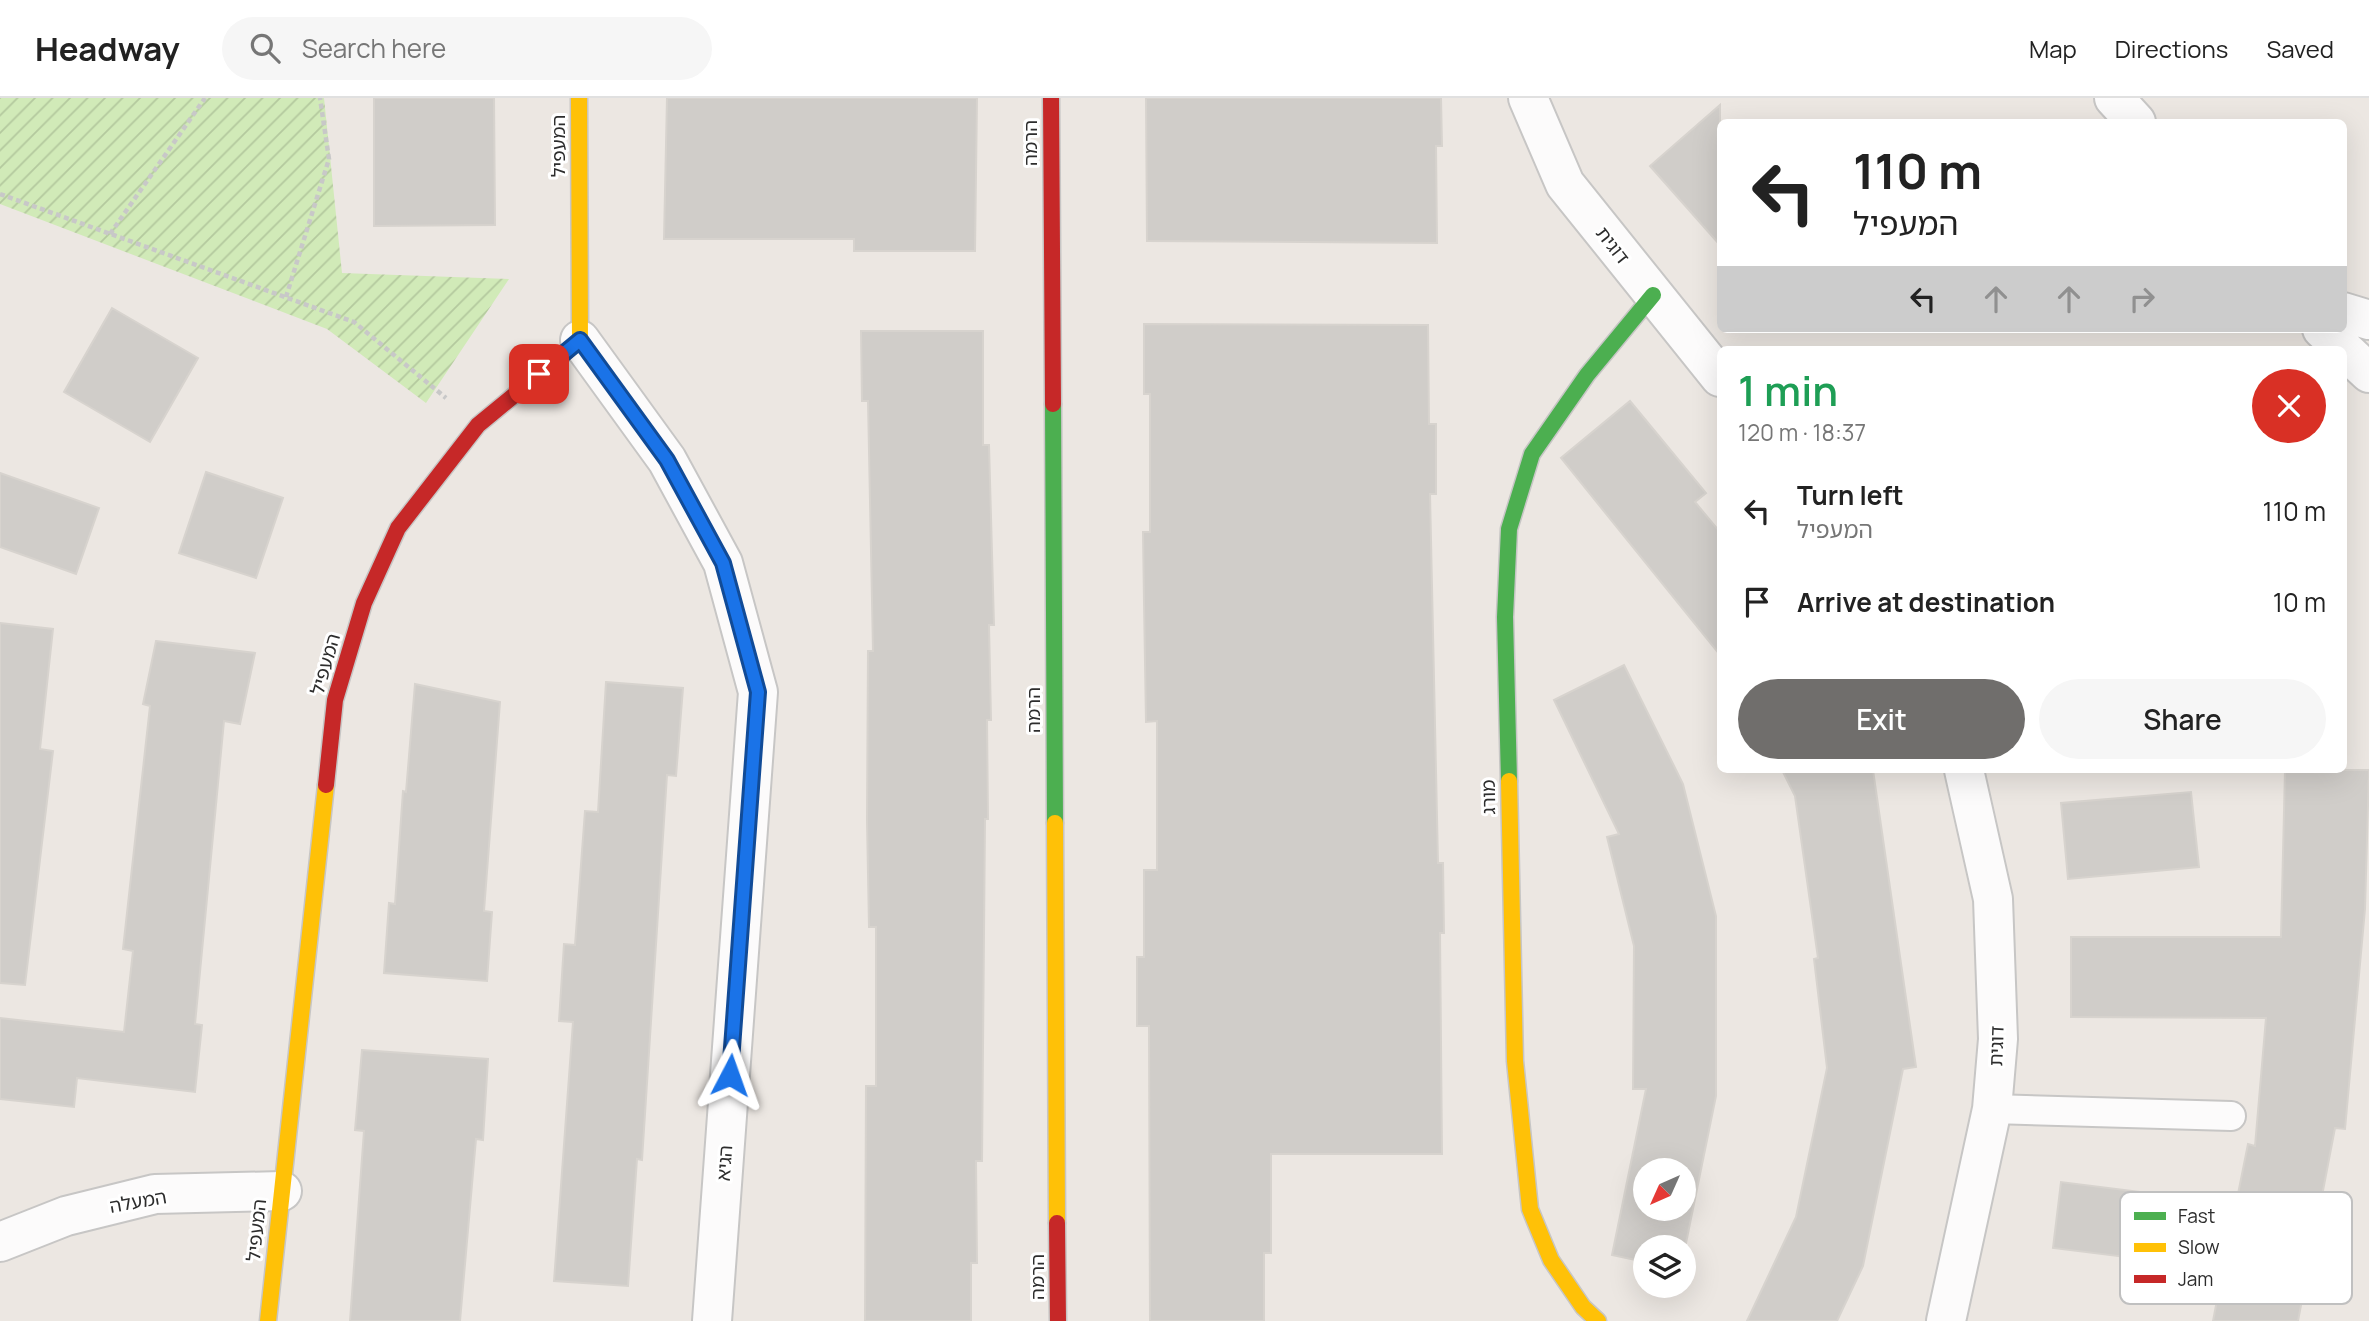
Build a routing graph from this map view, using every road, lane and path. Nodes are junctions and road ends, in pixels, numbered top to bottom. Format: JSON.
{"nodes":[{"id":1,"x":205,"y":98,"type":"edge"},
{"id":2,"x":320,"y":98,"type":"edge"},
{"id":3,"x":579,"y":98,"type":"edge"},
{"id":4,"x":1051,"y":98,"type":"edge"},
{"id":5,"x":1528,"y":98,"type":"edge"},
{"id":6,"x":2114,"y":98,"type":"edge"},
{"id":7,"x":2133,"y":119,"type":"edge"},
{"id":8,"x":0,"y":194,"type":"edge"},
{"id":9,"x":110,"y":234,"type":"junction"},
{"id":10,"x":1653,"y":295,"type":"junction"},
{"id":11,"x":285,"y":297,"type":"junction"},
{"id":12,"x":2347,"y":313,"type":"edge"},
{"id":13,"x":2369,"y":320,"type":"edge"},
{"id":14,"x":2326,"y":333,"type":"edge"},
{"id":15,"x":580,"y":340,"type":"junction"},
{"id":16,"x":2340,"y":346,"type":"edge"},
{"id":17,"x":2347,"y":352,"type":"edge"},
{"id":18,"x":1717,"y":373,"type":"edge"},
{"id":19,"x":2369,"y":373,"type":"edge"},
{"id":20,"x":478,"y":425,"type":"junction"},
{"id":21,"x":1965,"y":773,"type":"edge"},
{"id":22,"x":1992,"y":1109,"type":"junction"},
{"id":23,"x":2231,"y":1116,"type":"dead end"},
{"id":24,"x":282,"y":1191,"type":"junction"},
{"id":25,"x":0,"y":1242,"type":"edge"},
{"id":26,"x":268,"y":1321,"type":"edge"},
{"id":27,"x":712,"y":1321,"type":"edge"},
{"id":28,"x":1058,"y":1321,"type":"edge"},
{"id":29,"x":1598,"y":1321,"type":"edge"},
{"id":30,"x":1946,"y":1321,"type":"edge"}],
"edges":[{"from":1,"to":9,"type":"path"},
{"from":2,"to":11,"type":"path"},
{"from":3,"to":15,"type":"street","name":"המעפיל"},
{"from":4,"to":28,"type":"street","name":"הרמה"},
{"from":5,"to":10,"type":"street","name":"דוגית"},
{"from":6,"to":7,"type":"street"},
{"from":8,"to":9,"type":"path"},
{"from":9,"to":11,"type":"path"},
{"from":10,"to":18,"type":"street","name":"דוגית"},
{"from":10,"to":29,"type":"street","name":"מורג"},
{"from":11,"to":20,"type":"path"},
{"from":12,"to":13,"type":"street"},
{"from":14,"to":16,"type":"street"},
{"from":15,"to":20,"type":"street","name":"המעפיל"},
{"from":15,"to":27,"type":"street","name":"הגיא"},
{"from":17,"to":19,"type":"street"},
{"from":20,"to":24,"type":"street","name":"המעפיל"},
{"from":21,"to":22,"type":"street","name":"דוגית"},
{"from":22,"to":23,"type":"lane"},
{"from":22,"to":30,"type":"street","name":"דוגית"},
{"from":24,"to":25,"type":"street","name":"המעלה"},
{"from":24,"to":26,"type":"street","name":"המעפיל"}]}
